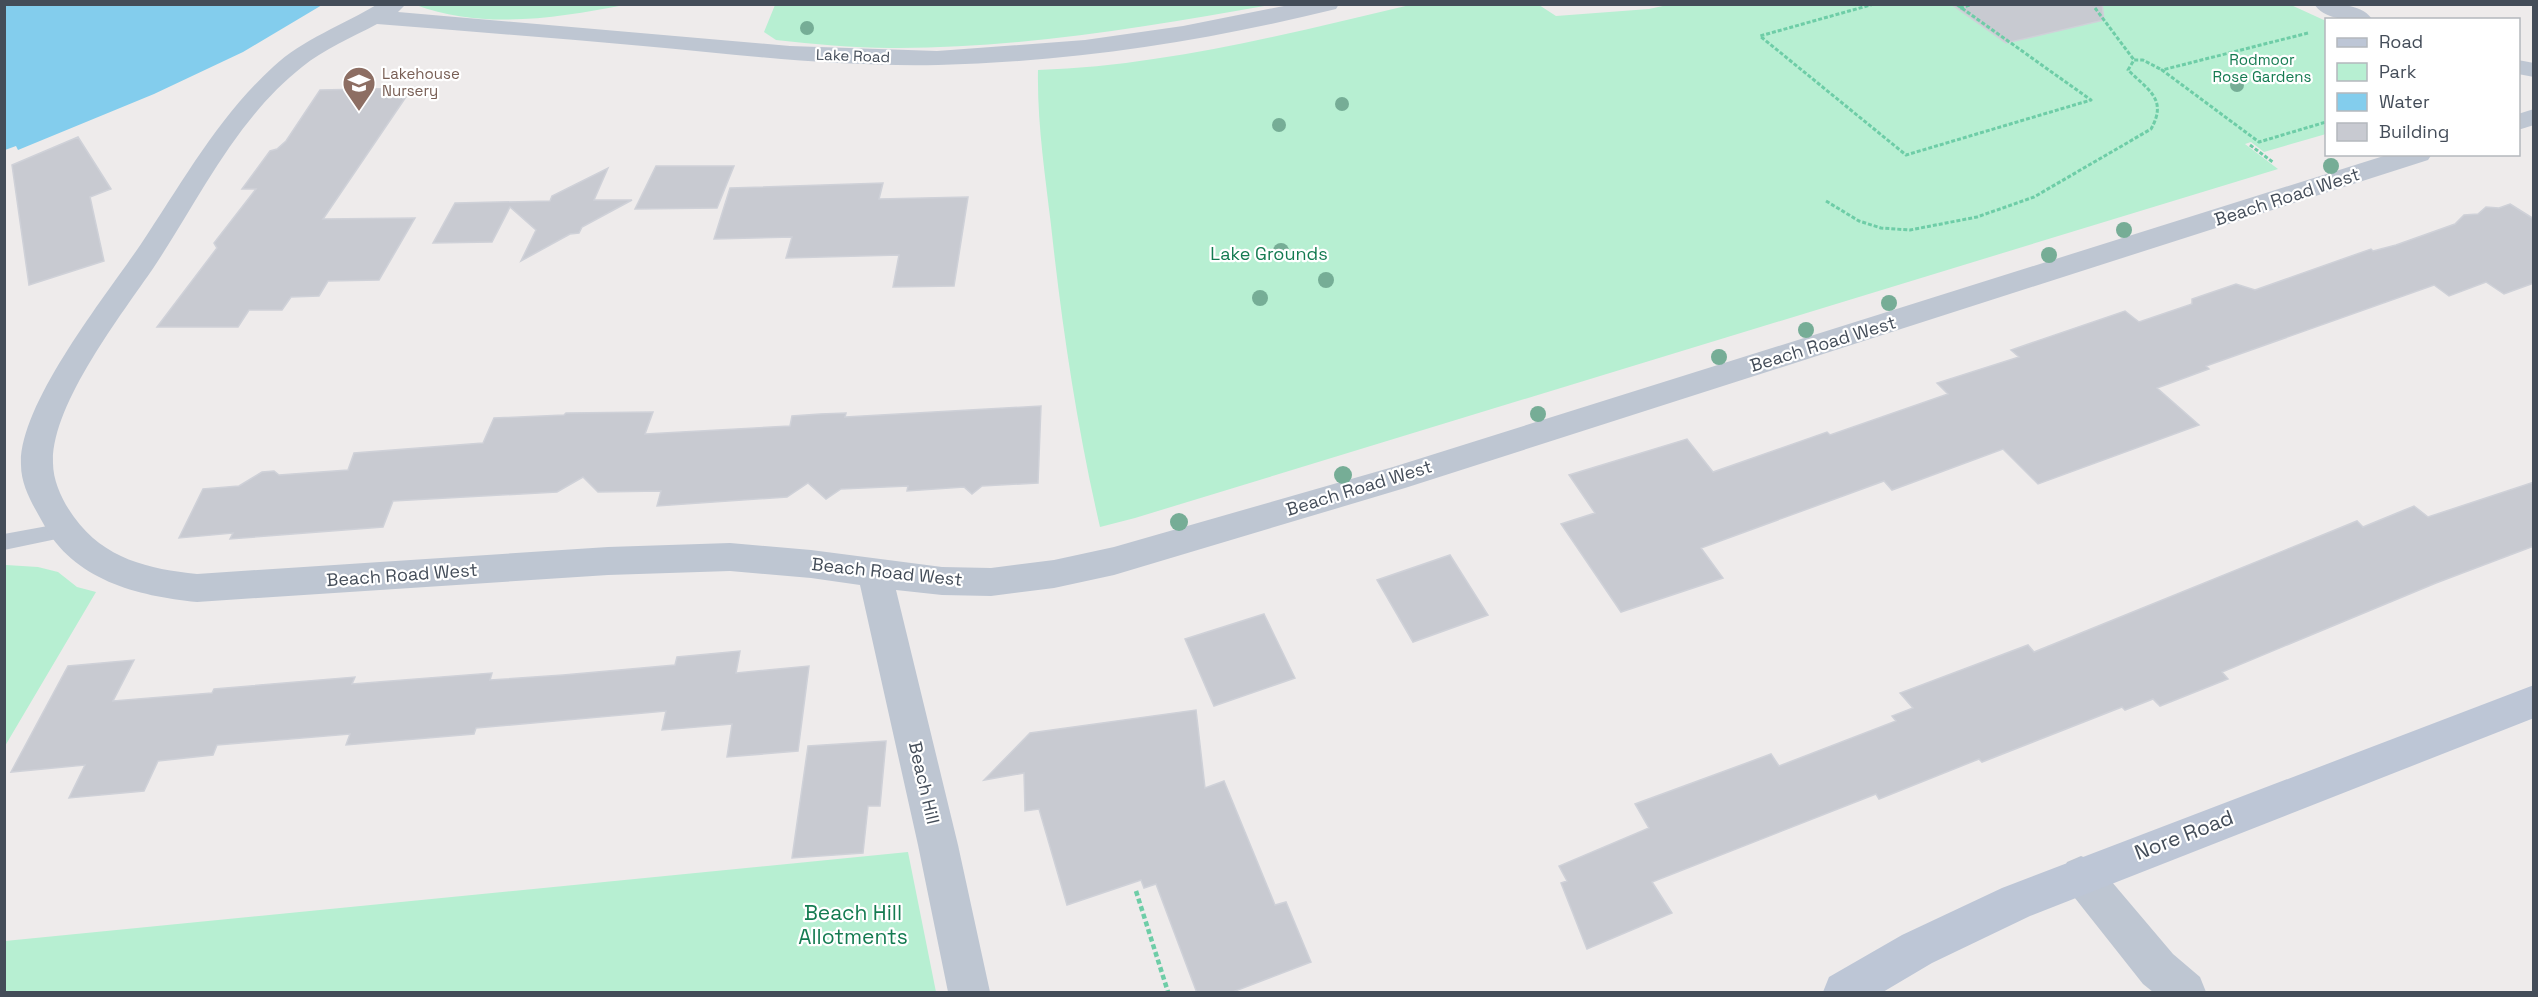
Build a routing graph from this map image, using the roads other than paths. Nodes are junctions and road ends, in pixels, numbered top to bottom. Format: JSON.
{"nodes":[{"id":1,"x":1328,"y":4,"type":"edge"},
{"id":2,"x":2325,"y":4,"type":"edge"},
{"id":3,"x":385,"y":11,"type":"edge"},
{"id":4,"x":2357,"y":18,"type":"edge"},
{"id":5,"x":2413,"y":156,"type":"edge"},
{"id":6,"x":64,"y":531,"type":"junction"},
{"id":7,"x":4,"y":542,"type":"edge"},
{"id":8,"x":875,"y":574,"type":"junction"},
{"id":9,"x":2534,"y":701,"type":"edge"},
{"id":10,"x":2081,"y":875,"type":"junction"},
{"id":11,"x":969,"y":993,"type":"edge"},
{"id":12,"x":1844,"y":993,"type":"edge"},
{"id":13,"x":2186,"y":993,"type":"edge"}],
"edges":[{"from":1,"to":3,"type":"street","name":"Lake Road"},
{"from":2,"to":4,"type":"street"},
{"from":3,"to":6,"type":"street","name":"Beach Road West"},
{"from":5,"to":8,"type":"street","name":"Beach Road West"},
{"from":6,"to":7,"type":"lane"},
{"from":6,"to":8,"type":"street","name":"Beach Road West"},
{"from":8,"to":11,"type":"street","name":"Beach Hill"},
{"from":9,"to":10,"type":"street","name":"Nore Road"},
{"from":10,"to":12,"type":"street","name":"Nore Road"},
{"from":10,"to":13,"type":"street"}]}
